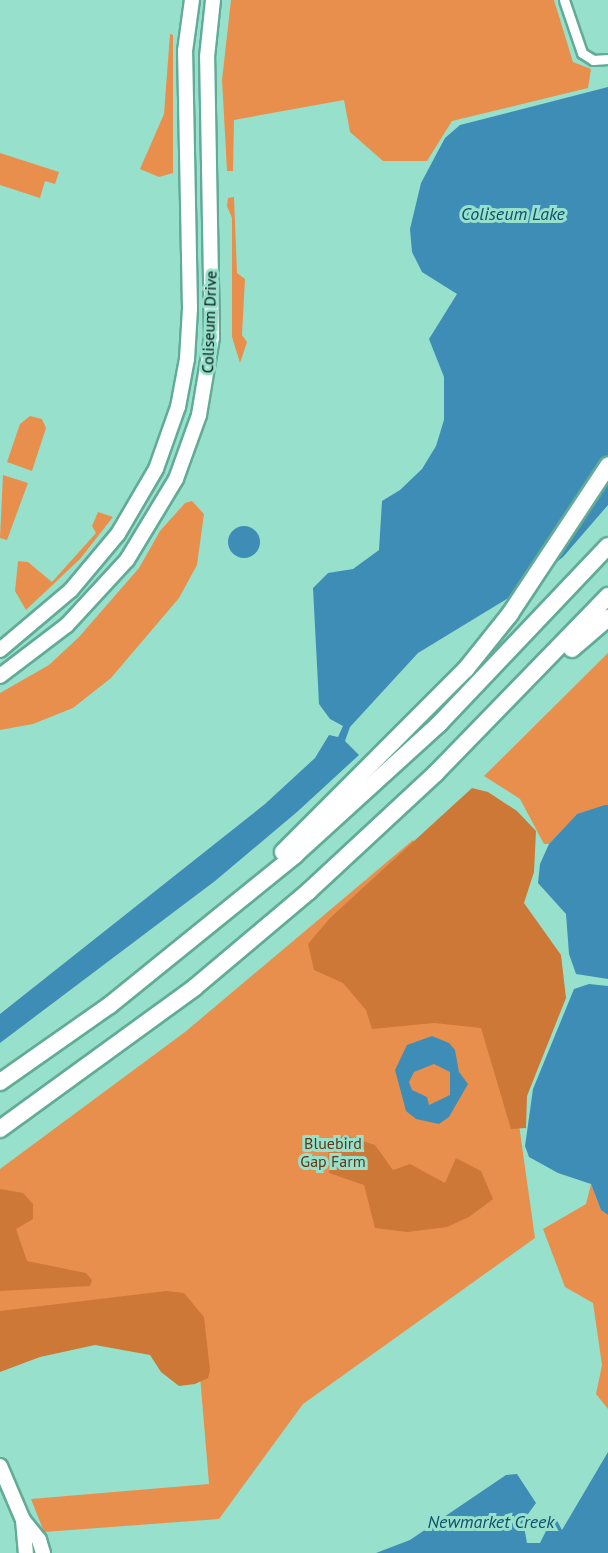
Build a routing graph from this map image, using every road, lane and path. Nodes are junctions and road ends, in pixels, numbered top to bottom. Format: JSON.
{"nodes":[{"id":1,"x":192,"y":0,"type":"edge"},
{"id":2,"x":213,"y":0,"type":"edge"},
{"id":3,"x":564,"y":0,"type":"edge"},
{"id":4,"x":608,"y":59,"type":"edge"},
{"id":5,"x":608,"y":466,"type":"edge"},
{"id":6,"x":608,"y":546,"type":"edge"},
{"id":7,"x":608,"y":596,"type":"edge"},
{"id":8,"x":608,"y":618,"type":"edge"},
{"id":9,"x":0,"y":650,"type":"edge"},
{"id":10,"x":0,"y":676,"type":"edge"},
{"id":11,"x":506,"y":703,"type":"junction"},
{"id":12,"x":189,"y":943,"type":"junction"},
{"id":13,"x":0,"y":1082,"type":"edge"},
{"id":14,"x":0,"y":1129,"type":"edge"},
{"id":15,"x":0,"y":1466,"type":"edge"},
{"id":16,"x":23,"y":1520,"type":"junction"},
{"id":17,"x":26,"y":1553,"type":"edge"},
{"id":18,"x":43,"y":1553,"type":"edge"}],
"edges":[{"from":1,"to":9,"type":"street","name":"Coliseum Drive"},
{"from":2,"to":10,"type":"street","name":"Coliseum Drive"},
{"from":3,"to":4,"type":"street"},
{"from":5,"to":12,"type":"highway"},
{"from":6,"to":12,"type":"highway"},
{"from":7,"to":11,"type":"highway"},
{"from":8,"to":11,"type":"highway"},
{"from":11,"to":14,"type":"highway"},
{"from":12,"to":13,"type":"highway"},
{"from":15,"to":16,"type":"street"},
{"from":16,"to":17,"type":"street"},
{"from":16,"to":18,"type":"street"}]}
